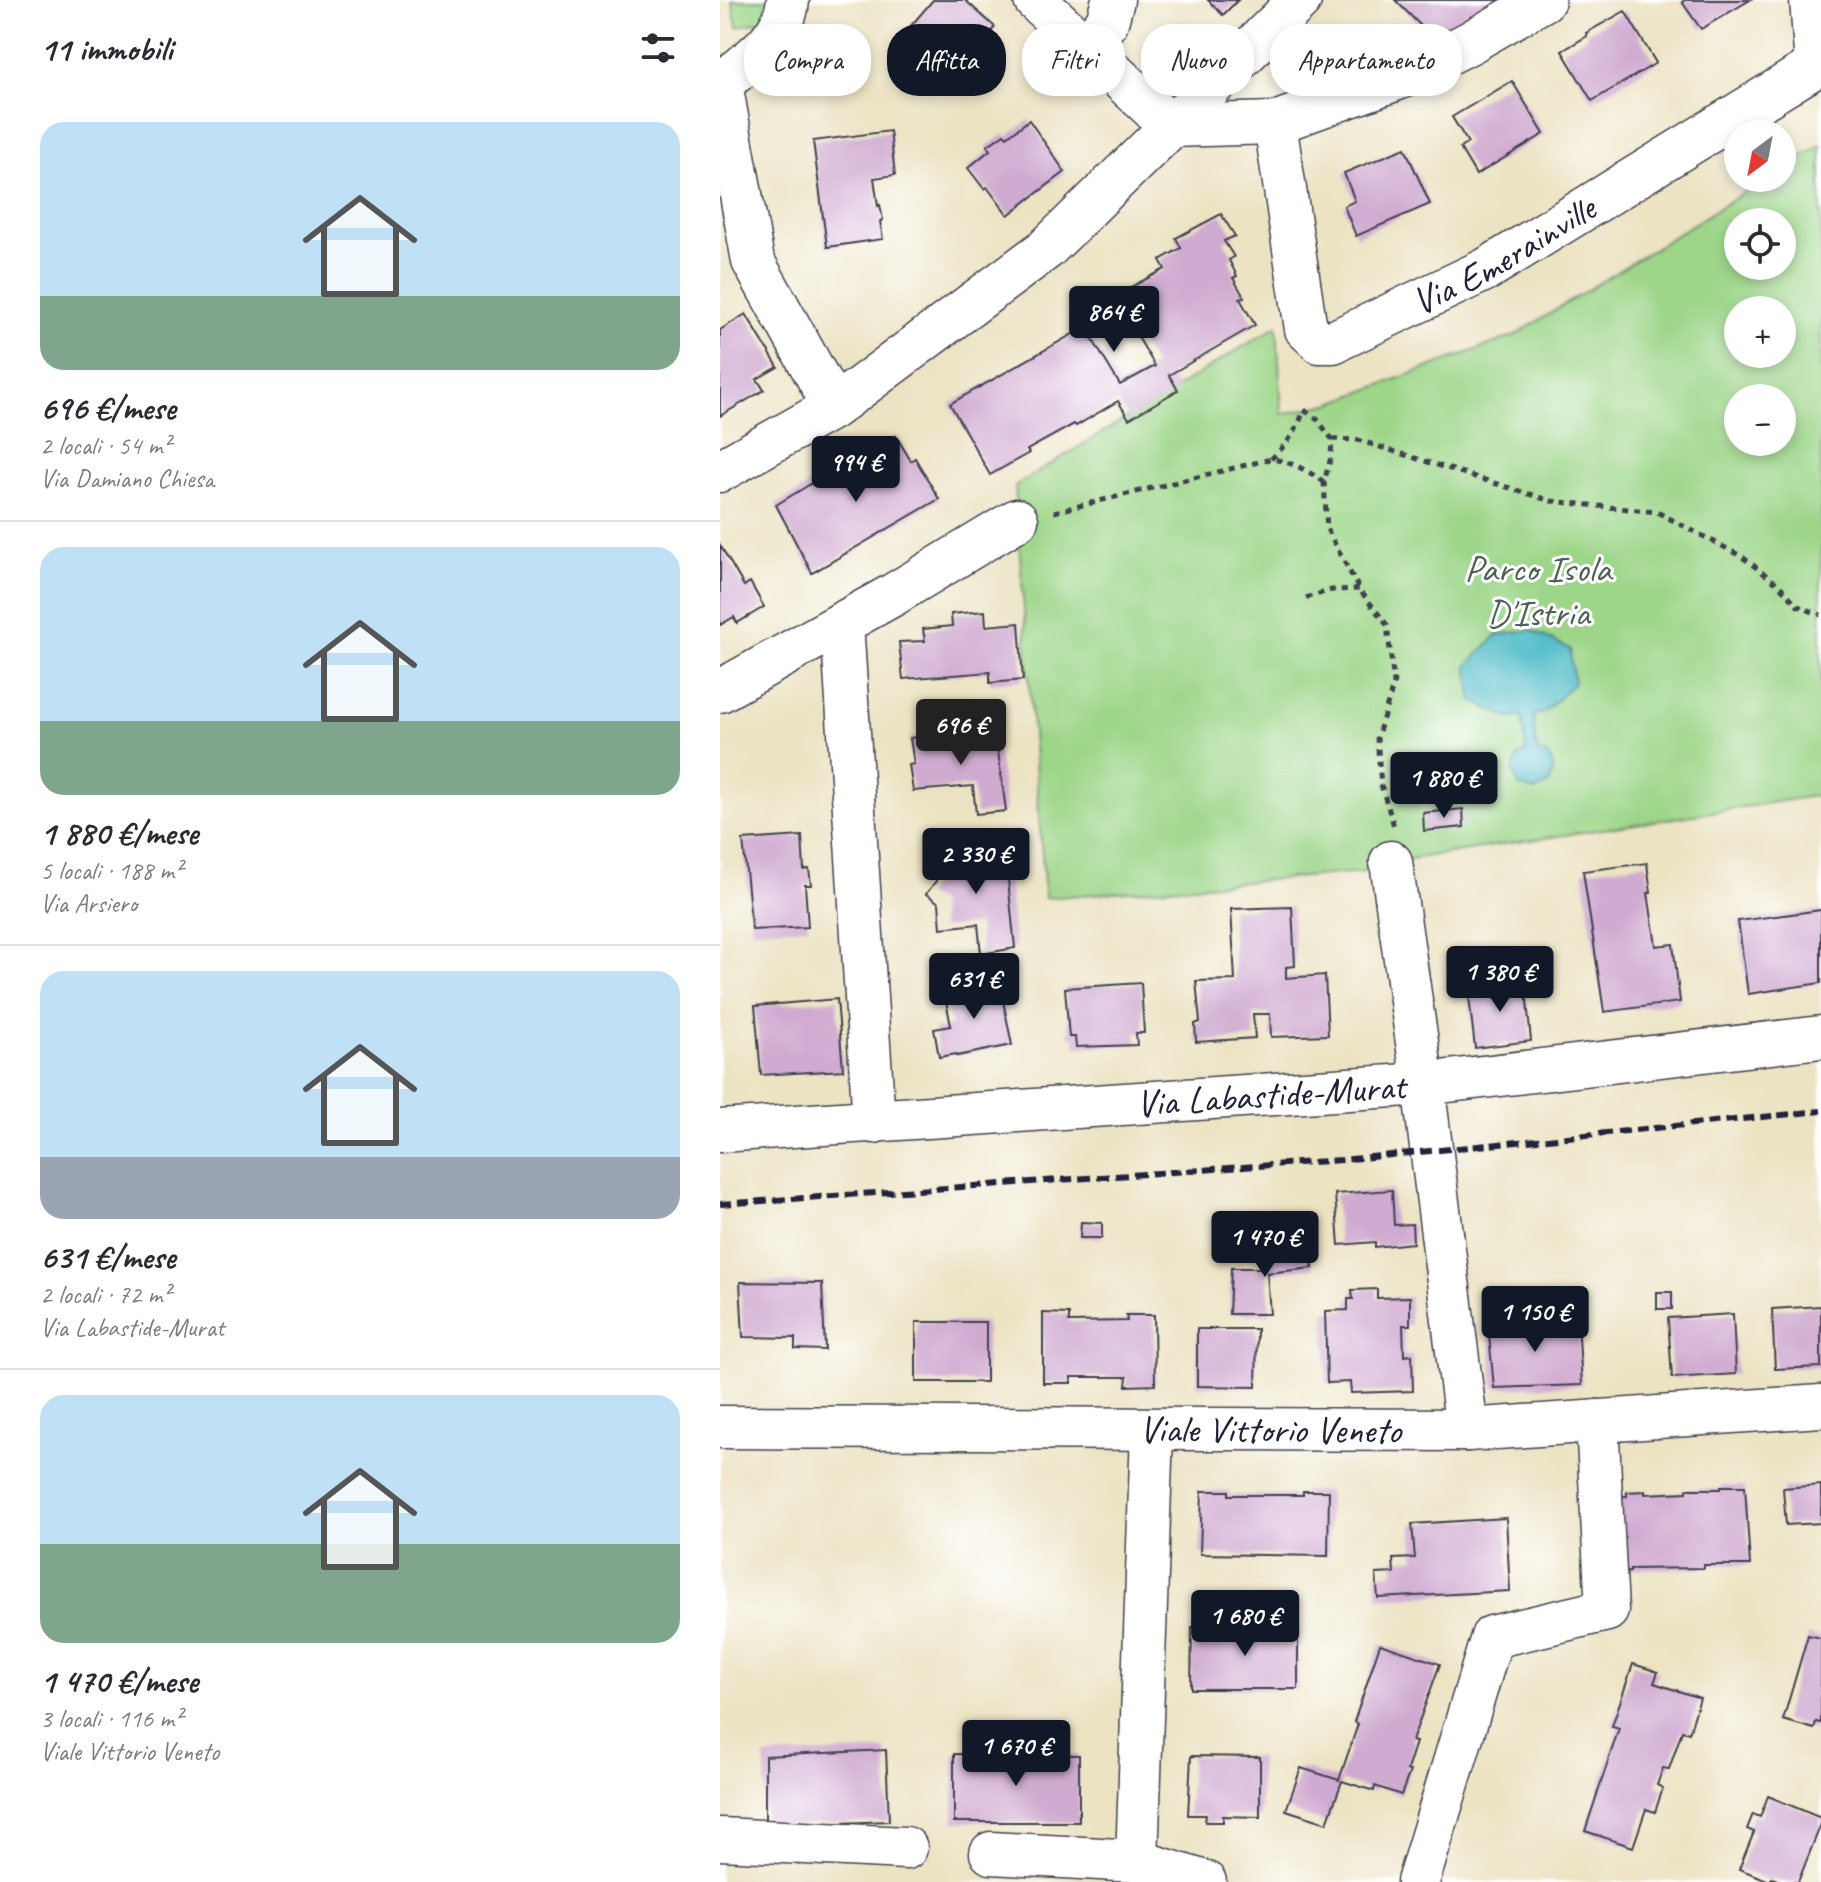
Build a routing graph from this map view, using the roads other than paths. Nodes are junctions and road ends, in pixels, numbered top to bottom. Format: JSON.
{"nodes":[{"id":1,"x":788,"y":0,"type":"edge"},
{"id":2,"x":1035,"y":0,"type":"edge"},
{"id":3,"x":1113,"y":0,"type":"edge"},
{"id":4,"x":1300,"y":0,"type":"edge"},
{"id":5,"x":1544,"y":0,"type":"edge"},
{"id":6,"x":1811,"y":0,"type":"edge"},
{"id":7,"x":1060,"y":24,"type":"edge"},
{"id":8,"x":1105,"y":24,"type":"edge"},
{"id":9,"x":720,"y":78,"type":"edge"},
{"id":10,"x":721,"y":84,"type":"edge"},
{"id":11,"x":1125,"y":85,"type":"edge"},
{"id":12,"x":1275,"y":123,"type":"junction"},
{"id":13,"x":1171,"y":126,"type":"junction"},
{"id":14,"x":834,"y":407,"type":"junction"},
{"id":15,"x":720,"y":471,"type":"edge"},
{"id":16,"x":1017,"y":520,"type":"road end"},
{"id":17,"x":842,"y":623,"type":"junction"},
{"id":18,"x":720,"y":691,"type":"edge"},
{"id":19,"x":1391,"y":862,"type":"road end"},
{"id":20,"x":1821,"y":1037,"type":"edge"},
{"id":21,"x":1423,"y":1084,"type":"junction"},
{"id":22,"x":874,"y":1122,"type":"junction"},
{"id":23,"x":720,"y":1131,"type":"edge"},
{"id":24,"x":1821,"y":1406,"type":"edge"},
{"id":25,"x":1597,"y":1421,"type":"junction"},
{"id":26,"x":720,"y":1427,"type":"edge"},
{"id":27,"x":1467,"y":1430,"type":"junction"},
{"id":28,"x":1152,"y":1431,"type":"junction"},
{"id":29,"x":720,"y":1839,"type":"edge"},
{"id":30,"x":906,"y":1848,"type":"dead end"},
{"id":31,"x":991,"y":1853,"type":"dead end"},
{"id":32,"x":1137,"y":1861,"type":"junction"},
{"id":33,"x":1205,"y":1882,"type":"edge"},
{"id":34,"x":1418,"y":1882,"type":"edge"}],
"edges":[{"from":1,"to":10,"type":"street"},
{"from":2,"to":7,"type":"street"},
{"from":3,"to":8,"type":"street"},
{"from":4,"to":13,"type":"street"},
{"from":5,"to":12,"type":"street"},
{"from":6,"to":12,"type":"street","name":"Via Emerainville"},
{"from":9,"to":10,"type":"street"},
{"from":10,"to":14,"type":"street"},
{"from":11,"to":13,"type":"street"},
{"from":12,"to":13,"type":"street"},
{"from":13,"to":14,"type":"street"},
{"from":14,"to":15,"type":"street"},
{"from":16,"to":17,"type":"street"},
{"from":17,"to":18,"type":"street"},
{"from":17,"to":22,"type":"street"},
{"from":19,"to":21,"type":"street"},
{"from":20,"to":21,"type":"street","name":"Via Labastide-Murat"},
{"from":21,"to":22,"type":"street","name":"Via Labastide-Murat"},
{"from":21,"to":27,"type":"street"},
{"from":22,"to":23,"type":"street","name":"Via Labastide-Murat"},
{"from":24,"to":25,"type":"street","name":"Viale Vittorio Veneto"},
{"from":25,"to":27,"type":"street","name":"Viale Vittorio Veneto"},
{"from":25,"to":34,"type":"street"},
{"from":26,"to":28,"type":"street","name":"Viale Vittorio Veneto"},
{"from":27,"to":28,"type":"street","name":"Viale Vittorio Veneto"},
{"from":28,"to":32,"type":"street"},
{"from":29,"to":30,"type":"street"},
{"from":31,"to":32,"type":"street"},
{"from":32,"to":33,"type":"street"}]}
